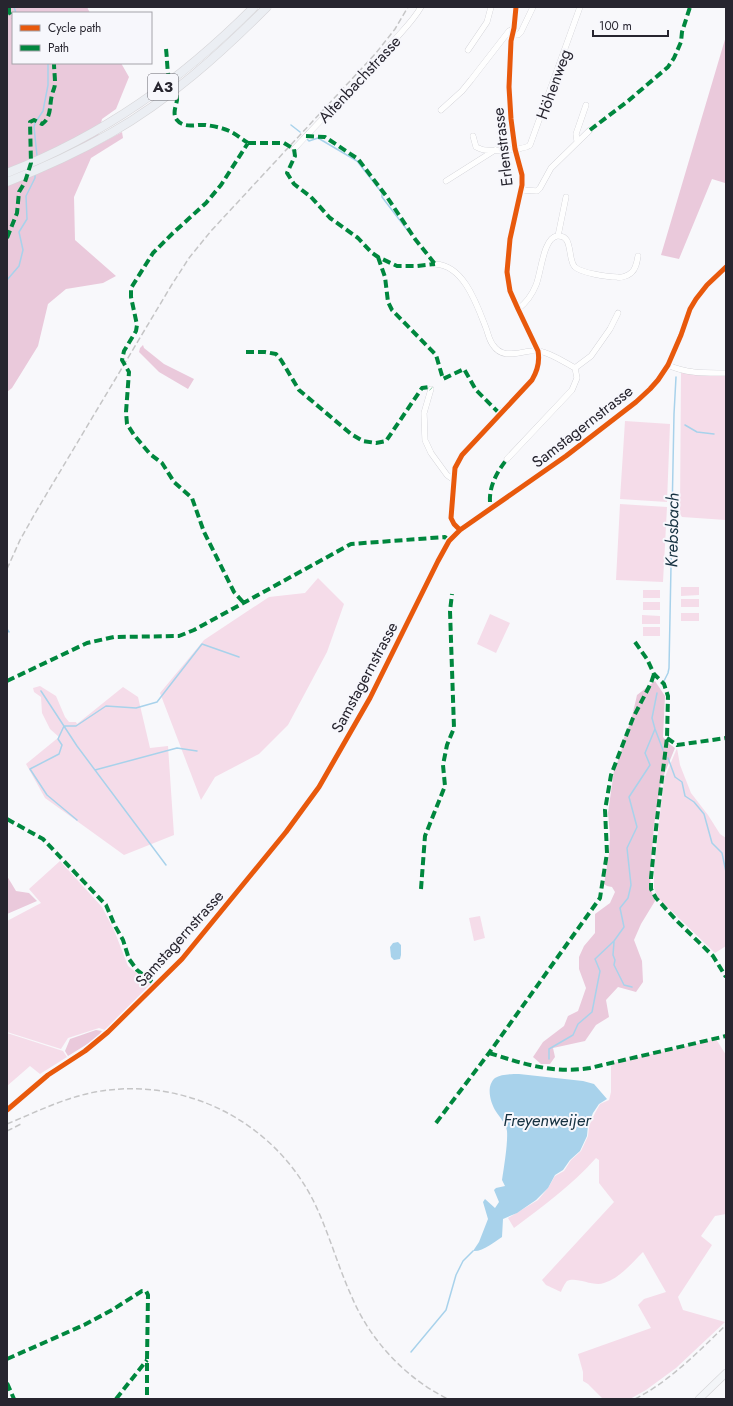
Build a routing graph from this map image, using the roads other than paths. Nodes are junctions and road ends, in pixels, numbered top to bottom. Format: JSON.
{"nodes":[{"id":1,"x":254,"y":7,"type":"edge"},
{"id":2,"x":266,"y":7,"type":"edge"},
{"id":3,"x":421,"y":7,"type":"edge"},
{"id":4,"x":491,"y":7,"type":"edge"},
{"id":5,"x":516,"y":7,"type":"edge"},
{"id":6,"x":533,"y":7,"type":"edge"},
{"id":7,"x":580,"y":7,"type":"edge"},
{"id":8,"x":514,"y":28,"type":"junction"},
{"id":9,"x":513,"y":35,"type":"junction"},
{"id":10,"x":468,"y":50,"type":"dead end"},
{"id":11,"x":586,"y":105,"type":"dead end"},
{"id":12,"x":441,"y":110,"type":"dead end"},
{"id":13,"x":590,"y":130,"type":"dead end"},
{"id":14,"x":473,"y":136,"type":"dead end"},
{"id":15,"x":89,"y":140,"type":"junction"},
{"id":16,"x":577,"y":141,"type":"junction"},
{"id":17,"x":294,"y":149,"type":"dead end"},
{"id":18,"x":515,"y":149,"type":"junction"},
{"id":19,"x":495,"y":150,"type":"junction"},
{"id":20,"x":7,"y":173,"type":"edge"},
{"id":21,"x":446,"y":181,"type":"dead end"},
{"id":22,"x":7,"y":182,"type":"edge"},
{"id":23,"x":521,"y":190,"type":"junction"},
{"id":24,"x":566,"y":197,"type":"dead end"},
{"id":25,"x":558,"y":236,"type":"junction"},
{"id":26,"x":638,"y":256,"type":"dead end"},
{"id":27,"x":435,"y":264,"type":"dead end"},
{"id":28,"x":726,"y":267,"type":"edge"},
{"id":29,"x":518,"y":309,"type":"junction"},
{"id":30,"x":618,"y":313,"type":"dead end"},
{"id":31,"x":538,"y":351,"type":"junction"},
{"id":32,"x":668,"y":365,"type":"junction"},
{"id":33,"x":575,"y":368,"type":"junction"},
{"id":34,"x":726,"y":373,"type":"edge"},
{"id":35,"x":431,"y":389,"type":"dead end"},
{"id":36,"x":507,"y":459,"type":"dead end"},
{"id":37,"x":454,"y":480,"type":"junction"},
{"id":38,"x":460,"y":530,"type":"junction"},
{"id":39,"x":7,"y":1110,"type":"edge"},
{"id":40,"x":726,"y":1373,"type":"edge"},
{"id":41,"x":699,"y":1399,"type":"edge"}],
"edges":[{"from":1,"to":15,"type":"highway","number":"A3"},
{"from":2,"to":15,"type":"highway","number":"A3"},
{"from":3,"to":17,"type":"street","name":"Altenbachstrasse"},
{"from":4,"to":10,"type":"street"},
{"from":5,"to":8,"type":"street","name":"Erlenstrasse"},
{"from":6,"to":9,"type":"street"},
{"from":7,"to":18,"type":"street","name":"Höhenweg"},
{"from":8,"to":9,"type":"street","name":"Erlenstrasse"},
{"from":8,"to":12,"type":"street"},
{"from":9,"to":18,"type":"street","name":"Erlenstrasse"},
{"from":11,"to":16,"type":"street"},
{"from":13,"to":16,"type":"street"},
{"from":14,"to":19,"type":"street"},
{"from":15,"to":20,"type":"highway","number":"A3"},
{"from":15,"to":22,"type":"highway","number":"A3"},
{"from":16,"to":23,"type":"street"},
{"from":18,"to":19,"type":"street"},
{"from":18,"to":23,"type":"street","name":"Erlenstrasse"},
{"from":19,"to":21,"type":"street"},
{"from":23,"to":29,"type":"street","name":"Erlenstrasse"},
{"from":24,"to":25,"type":"street"},
{"from":25,"to":26,"type":"street"},
{"from":25,"to":29,"type":"street"},
{"from":27,"to":31,"type":"street"},
{"from":28,"to":32,"type":"street","name":"Samstagernstrasse"},
{"from":29,"to":31,"type":"street","name":"Erlenstrasse"},
{"from":30,"to":33,"type":"street"},
{"from":31,"to":33,"type":"street"},
{"from":31,"to":37,"type":"street","name":"Erlenstrasse"},
{"from":32,"to":34,"type":"street"},
{"from":32,"to":38,"type":"street","name":"Samstagernstrasse"},
{"from":33,"to":36,"type":"street"},
{"from":35,"to":37,"type":"street"},
{"from":37,"to":38,"type":"street","name":"Erlenstrasse"},
{"from":38,"to":39,"type":"street","name":"Samstagernstrasse"},
{"from":40,"to":41,"type":"main road"}]}
